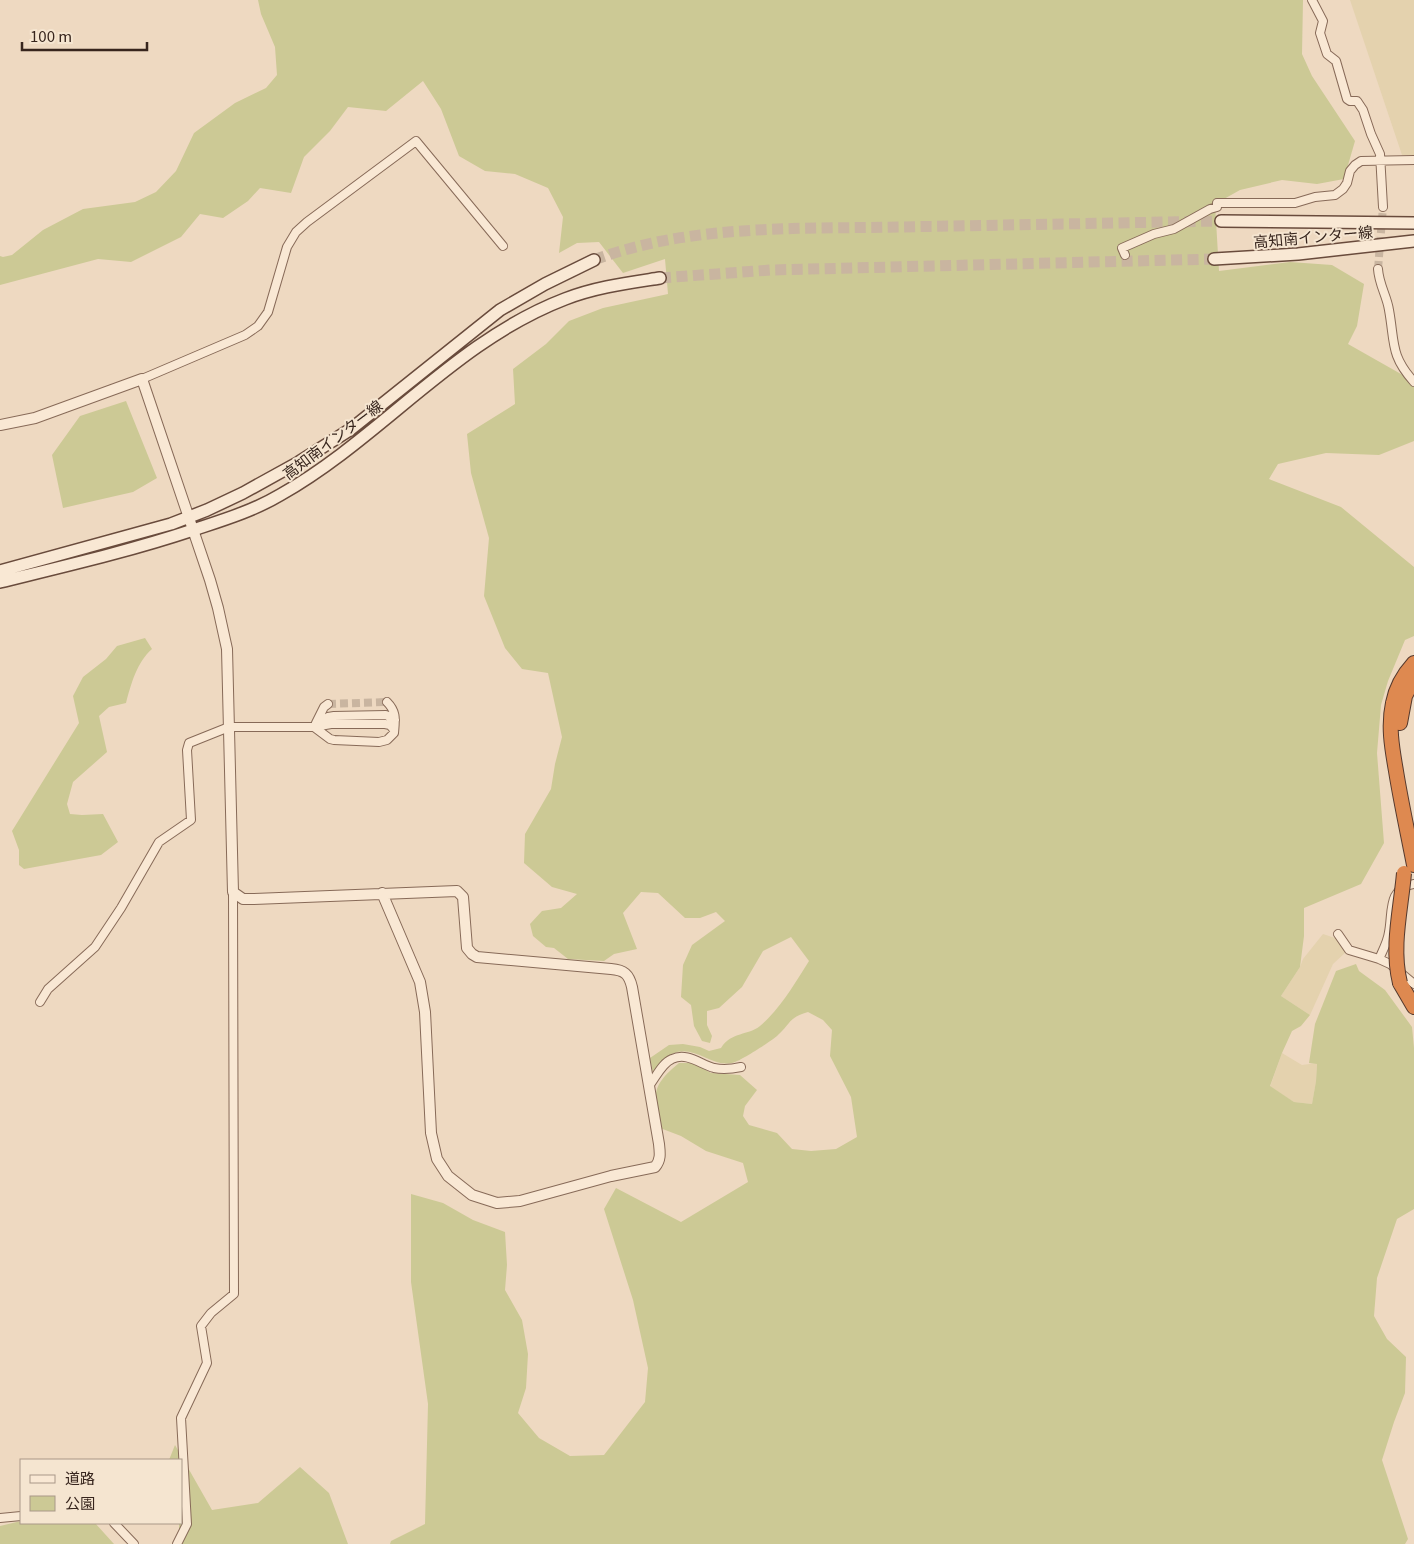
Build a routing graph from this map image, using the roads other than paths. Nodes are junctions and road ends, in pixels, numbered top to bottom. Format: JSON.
{"nodes":[{"id":1,"x":1312,"y":0,"type":"edge"},
{"id":2,"x":1380,"y":160,"type":"junction"},
{"id":3,"x":1414,"y":160,"type":"edge"},
{"id":4,"x":1383,"y":207,"type":"tunnel mouth"},
{"id":5,"x":1221,"y":221,"type":"tunnel mouth"},
{"id":6,"x":1414,"y":223,"type":"edge"},
{"id":7,"x":1414,"y":241,"type":"edge"},
{"id":8,"x":503,"y":246,"type":"dead end"},
{"id":9,"x":1125,"y":255,"type":"dead end"},
{"id":10,"x":1214,"y":259,"type":"tunnel mouth"},
{"id":11,"x":594,"y":260,"type":"tunnel mouth"},
{"id":12,"x":1378,"y":269,"type":"tunnel mouth"},
{"id":13,"x":660,"y":278,"type":"tunnel mouth"},
{"id":14,"x":142,"y":379,"type":"junction"},
{"id":15,"x":1414,"y":382,"type":"edge"},
{"id":16,"x":0,"y":425,"type":"edge"},
{"id":17,"x":188,"y":517,"type":"junction"},
{"id":18,"x":193,"y":530,"type":"junction"},
{"id":19,"x":0,"y":571,"type":"edge"},
{"id":20,"x":0,"y":582,"type":"edge"},
{"id":21,"x":1414,"y":663,"type":"edge"},
{"id":22,"x":1414,"y":679,"type":"edge"},
{"id":23,"x":387,"y":702,"type":"dead end"},
{"id":24,"x":328,"y":704,"type":"dead end"},
{"id":25,"x":395,"y":720,"type":"junction"},
{"id":26,"x":229,"y":727,"type":"junction"},
{"id":27,"x":314,"y":727,"type":"junction"},
{"id":28,"x":394,"y":730,"type":"junction"},
{"id":29,"x":1413,"y":816,"type":"edge"},
{"id":30,"x":1411,"y":868,"type":"edge"},
{"id":31,"x":1414,"y":884,"type":"edge"},
{"id":32,"x":233,"y":892,"type":"junction"},
{"id":33,"x":382,"y":893,"type":"junction"},
{"id":34,"x":1338,"y":934,"type":"dead end"},
{"id":35,"x":1379,"y":959,"type":"junction"},
{"id":36,"x":1414,"y":984,"type":"edge"},
{"id":37,"x":40,"y":1002,"type":"dead end"},
{"id":38,"x":1414,"y":1008,"type":"edge"},
{"id":39,"x":741,"y":1067,"type":"dead end"},
{"id":40,"x":649,"y":1086,"type":"junction"},
{"id":41,"x":20,"y":1516,"type":"edge"},
{"id":42,"x":0,"y":1518,"type":"edge"},
{"id":43,"x":115,"y":1524,"type":"edge"},
{"id":44,"x":134,"y":1544,"type":"edge"},
{"id":45,"x":177,"y":1544,"type":"edge"}],
"edges":[{"from":1,"to":2,"type":"street"},
{"from":2,"to":3,"type":"street"},
{"from":2,"to":4,"type":"street"},
{"from":2,"to":9,"type":"street"},
{"from":5,"to":6,"type":"main road","name":"高知南インター線"},
{"from":7,"to":10,"type":"main road","name":"高知南インター線"},
{"from":8,"to":14,"type":"street"},
{"from":11,"to":17,"type":"main road","name":"高知南インター線"},
{"from":12,"to":15,"type":"street"},
{"from":13,"to":18,"type":"main road","name":"高知南インター線"},
{"from":14,"to":16,"type":"street"},
{"from":14,"to":17,"type":"street"},
{"from":17,"to":18,"type":"street"},
{"from":17,"to":19,"type":"main road","name":"高知南インター線"},
{"from":18,"to":20,"type":"main road","name":"高知南インター線"},
{"from":18,"to":26,"type":"street"},
{"from":21,"to":30,"type":"highway"},
{"from":22,"to":29,"type":"highway"},
{"from":23,"to":25,"type":"street"},
{"from":24,"to":27,"type":"street"},
{"from":25,"to":27,"type":"street"},
{"from":25,"to":28,"type":"street"},
{"from":26,"to":27,"type":"street"},
{"from":26,"to":32,"type":"street"},
{"from":26,"to":37,"type":"street"},
{"from":27,"to":28,"type":"street"},
{"from":27,"to":28,"type":"street"},
{"from":30,"to":38,"type":"highway","bridge":true},
{"from":31,"to":35,"type":"street"},
{"from":32,"to":33,"type":"street"},
{"from":32,"to":45,"type":"street"},
{"from":33,"to":40,"type":"street"},
{"from":33,"to":40,"type":"street"},
{"from":34,"to":35,"type":"street"},
{"from":35,"to":36,"type":"street"},
{"from":39,"to":40,"type":"street"},
{"from":41,"to":42,"type":"street"},
{"from":43,"to":44,"type":"street"}]}
